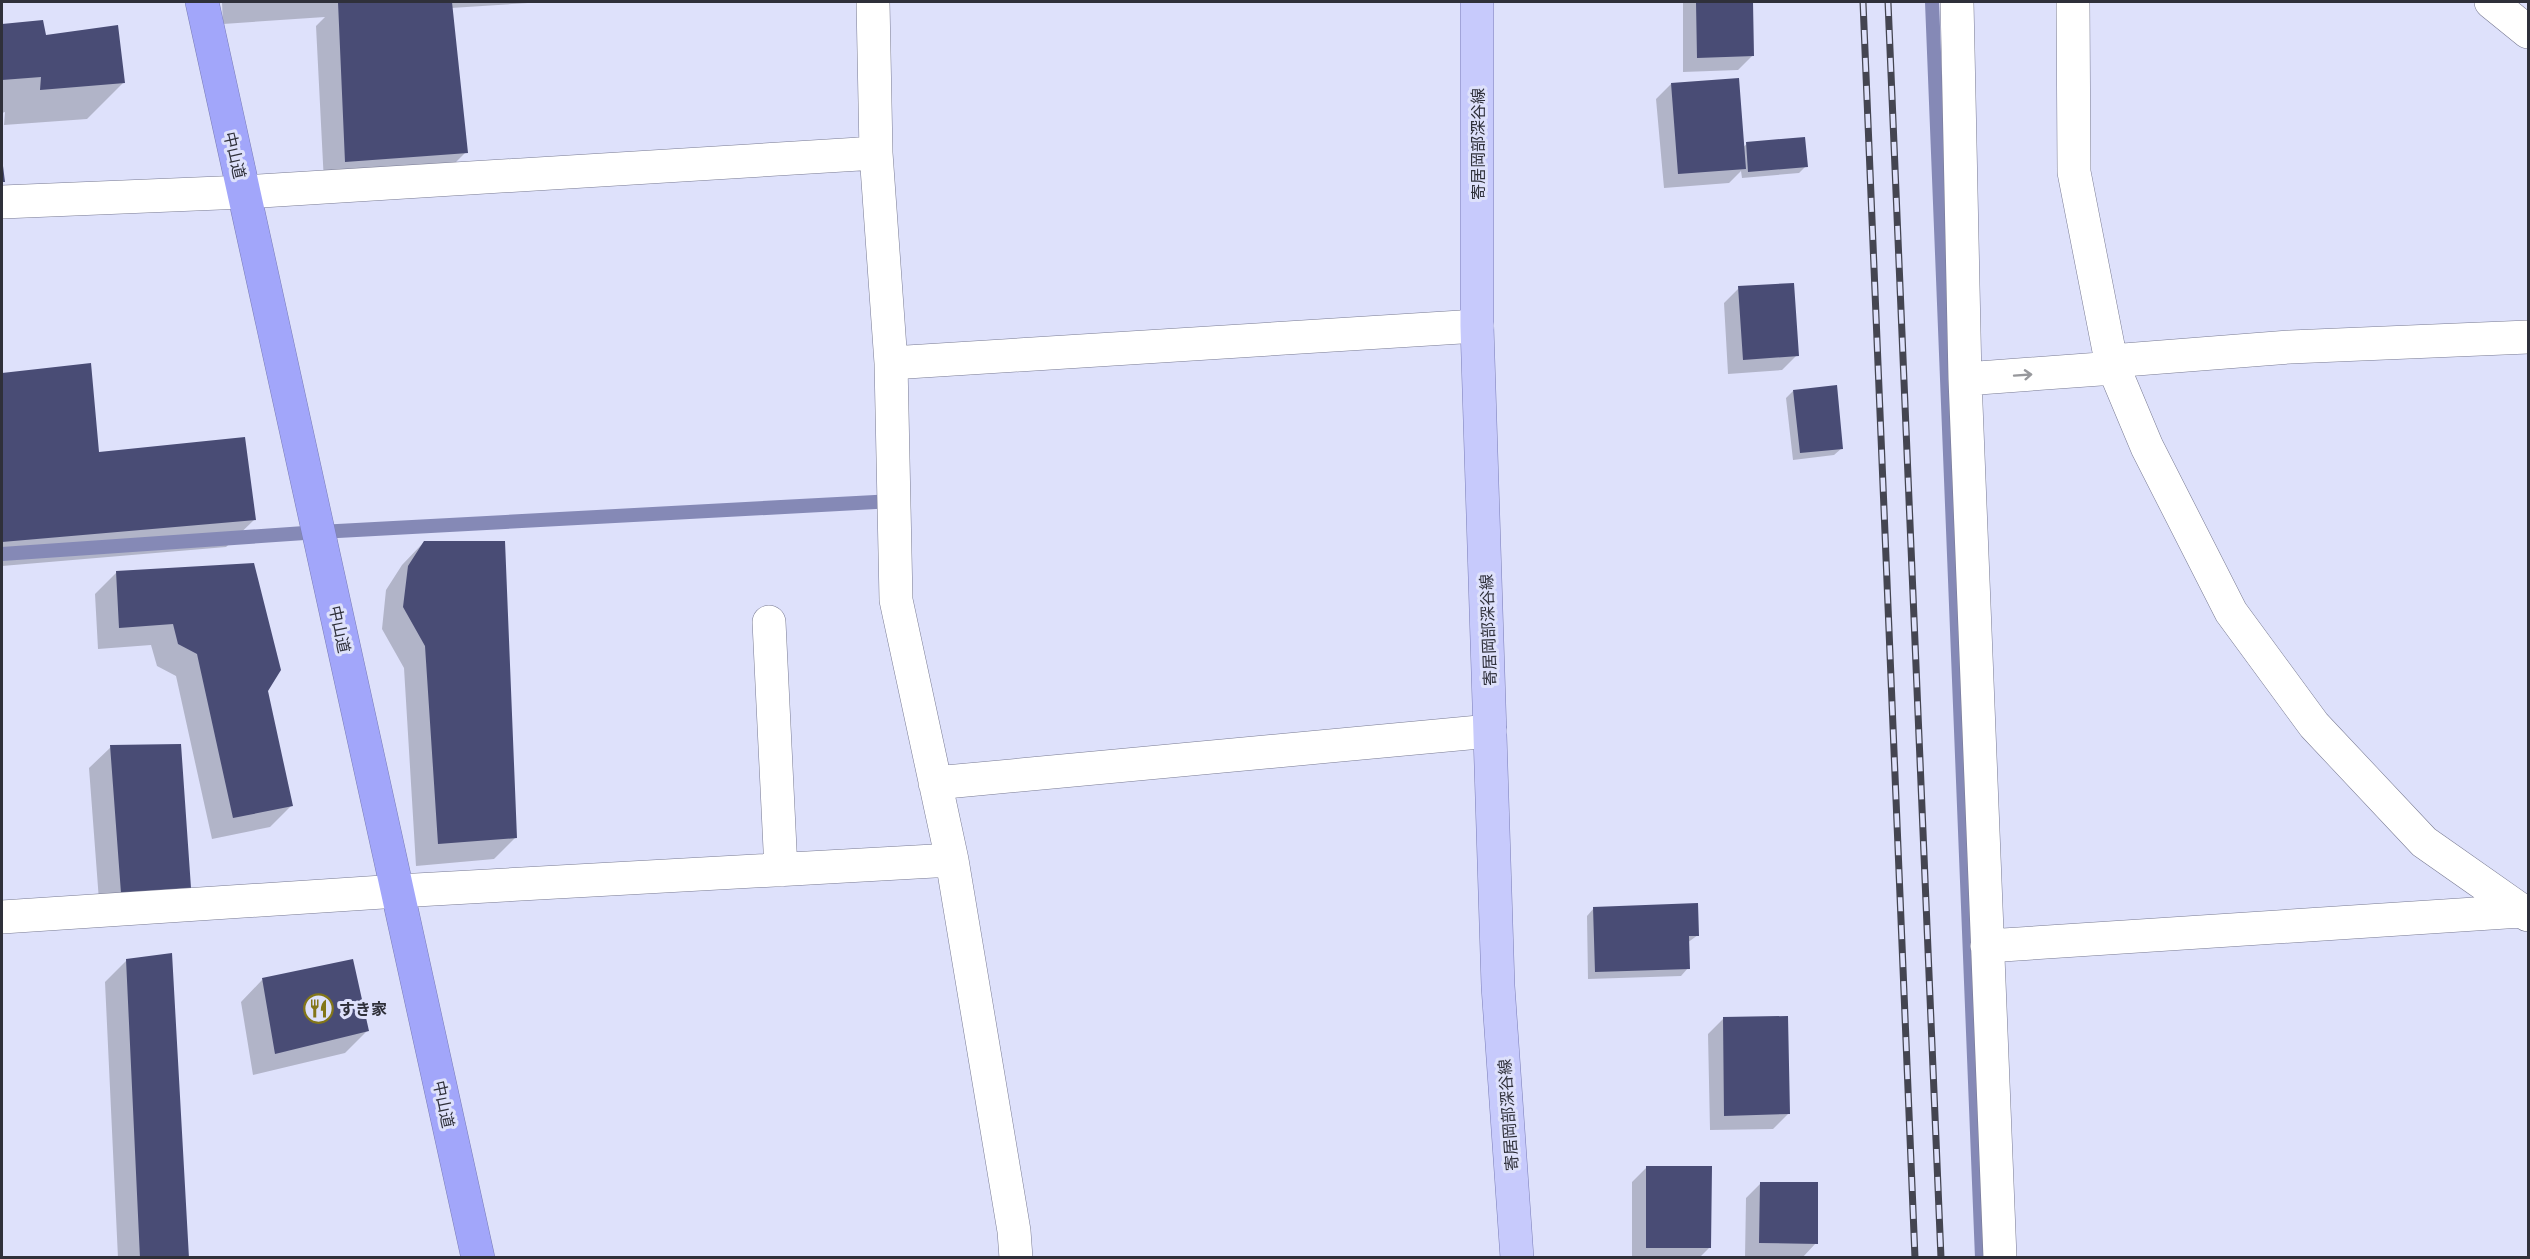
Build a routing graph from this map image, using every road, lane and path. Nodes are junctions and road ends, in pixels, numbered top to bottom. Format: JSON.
{"nodes":[{"id":1,"x":202,"y":2,"type":"edge"},
{"id":2,"x":873,"y":2,"type":"edge"},
{"id":3,"x":1477,"y":2,"type":"edge"},
{"id":4,"x":1957,"y":2,"type":"edge"},
{"id":5,"x":2073,"y":2,"type":"edge"},
{"id":6,"x":2491,"y":2,"type":"edge"},
{"id":7,"x":2529,"y":32,"type":"edge"},
{"id":8,"x":876,"y":153,"type":"junction"},
{"id":9,"x":244,"y":192,"type":"junction"},
{"id":10,"x":2,"y":202,"type":"edge"},
{"id":11,"x":1477,"y":326,"type":"junction"},
{"id":12,"x":2529,"y":337,"type":"edge"},
{"id":13,"x":891,"y":363,"type":"junction"},
{"id":14,"x":2112,"y":364,"type":"junction"},
{"id":15,"x":1965,"y":379,"type":"junction"},
{"id":16,"x":769,"y":622,"type":"dead end"},
{"id":17,"x":1490,"y":731,"type":"junction"},
{"id":18,"x":935,"y":783,"type":"junction"},
{"id":19,"x":952,"y":860,"type":"junction"},
{"id":20,"x":781,"y":870,"type":"junction"},
{"id":21,"x":398,"y":891,"type":"junction"},
{"id":22,"x":2525,"y":913,"type":"edge"},
{"id":23,"x":2,"y":917,"type":"edge"},
{"id":24,"x":1987,"y":946,"type":"junction"},
{"id":25,"x":478,"y":1257,"type":"edge"},
{"id":26,"x":1016,"y":1257,"type":"edge"},
{"id":27,"x":1517,"y":1257,"type":"edge"},
{"id":28,"x":2000,"y":1257,"type":"edge"}],
"edges":[{"from":1,"to":9,"type":"highway","name":"中山道"},
{"from":2,"to":8,"type":"street"},
{"from":3,"to":11,"type":"main road","name":"寄居岡部深谷線"},
{"from":4,"to":15,"type":"street"},
{"from":5,"to":14,"type":"street"},
{"from":6,"to":7,"type":"street"},
{"from":8,"to":9,"type":"street"},
{"from":8,"to":13,"type":"street"},
{"from":9,"to":10,"type":"street"},
{"from":9,"to":21,"type":"highway","name":"中山道"},
{"from":11,"to":13,"type":"street"},
{"from":11,"to":17,"type":"main road","name":"寄居岡部深谷線"},
{"from":12,"to":14,"type":"street"},
{"from":13,"to":18,"type":"street"},
{"from":15,"to":14,"type":"street","one_way":true},
{"from":14,"to":22,"type":"street"},
{"from":15,"to":24,"type":"street"},
{"from":16,"to":20,"type":"street"},
{"from":17,"to":18,"type":"street"},
{"from":17,"to":27,"type":"main road","name":"寄居岡部深谷線"},
{"from":18,"to":19,"type":"street"},
{"from":19,"to":20,"type":"street"},
{"from":19,"to":26,"type":"street"},
{"from":20,"to":21,"type":"street"},
{"from":21,"to":23,"type":"street"},
{"from":21,"to":25,"type":"highway","name":"中山道"},
{"from":22,"to":24,"type":"street"},
{"from":24,"to":28,"type":"street"}]}
